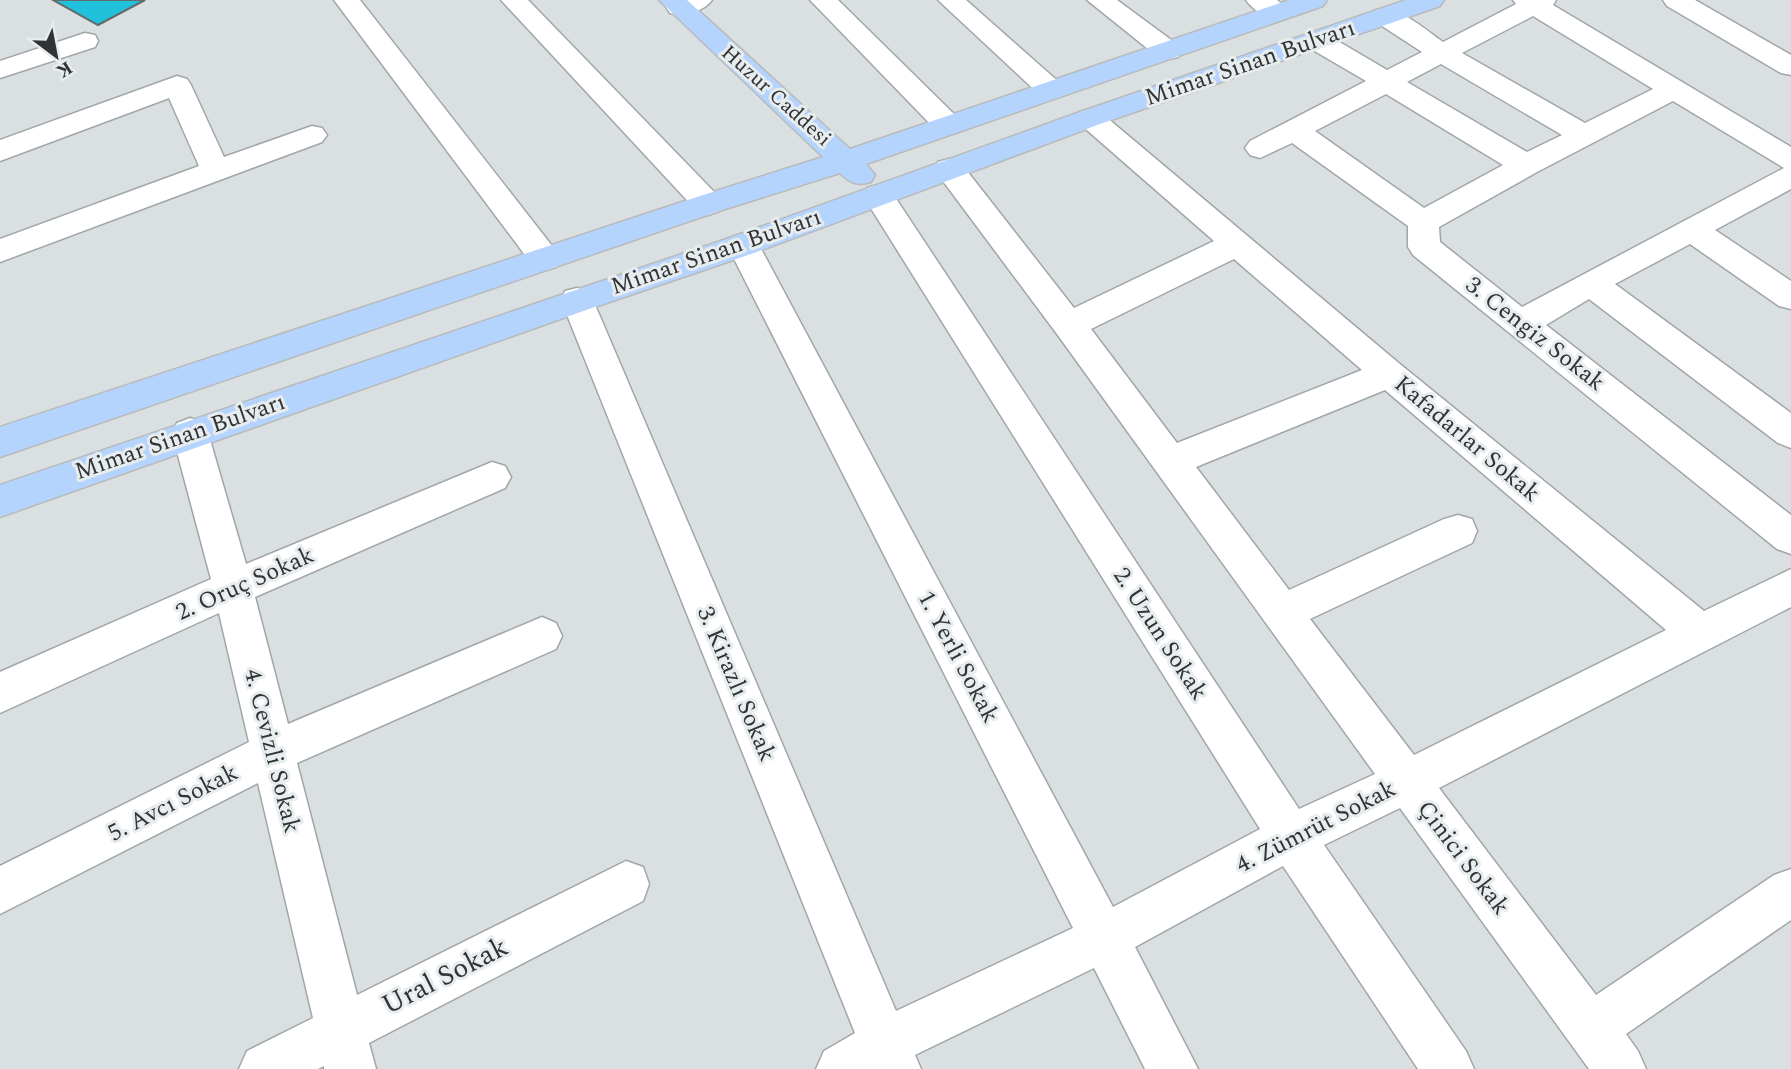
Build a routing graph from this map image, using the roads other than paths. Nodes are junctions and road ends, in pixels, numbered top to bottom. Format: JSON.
{"nodes":[{"id":1,"x":346,"y":0,"type":"edge"},
{"id":2,"x":514,"y":0,"type":"edge"},
{"id":3,"x":823,"y":0,"type":"edge"},
{"id":4,"x":951,"y":0,"type":"edge"},
{"id":5,"x":1100,"y":0,"type":"edge"},
{"id":6,"x":1314,"y":0,"type":"edge"},
{"id":7,"x":1431,"y":0,"type":"edge"},
{"id":8,"x":1676,"y":0,"type":"edge"},
{"id":9,"x":1534,"y":1,"type":"edge"},
{"id":10,"x":684,"y":2,"type":"edge"},
{"id":11,"x":1268,"y":6,"type":"edge"},
{"id":12,"x":1385,"y":16,"type":"junction"},
{"id":13,"x":1316,"y":40,"type":"junction"},
{"id":14,"x":85,"y":41,"type":"dead end"},
{"id":15,"x":1168,"y":51,"type":"junction"},
{"id":16,"x":1440,"y":52,"type":"junction"},
{"id":17,"x":1791,"y":67,"type":"edge"},
{"id":18,"x":0,"y":70,"type":"edge"},
{"id":19,"x":1092,"y":77,"type":"junction"},
{"id":20,"x":1385,"y":81,"type":"junction"},
{"id":21,"x":1675,"y":89,"type":"junction"},
{"id":22,"x":1051,"y":90,"type":"junction"},
{"id":23,"x":1090,"y":118,"type":"junction"},
{"id":24,"x":947,"y":124,"type":"junction"},
{"id":25,"x":1293,"y":130,"type":"junction"},
{"id":26,"x":312,"y":135,"type":"dead end"},
{"id":27,"x":1584,"y":135,"type":"junction"},
{"id":28,"x":4,"y":142,"type":"edge"},
{"id":29,"x":1261,"y":148,"type":"dead end"},
{"id":30,"x":845,"y":159,"type":"junction"},
{"id":31,"x":1791,"y":160,"type":"edge"},
{"id":32,"x":1525,"y":165,"type":"junction"},
{"id":33,"x":949,"y":169,"type":"junction"},
{"id":34,"x":216,"y":172,"type":"junction"},
{"id":35,"x":1791,"y":176,"type":"edge"},
{"id":36,"x":771,"y":186,"type":"junction"},
{"id":37,"x":878,"y":195,"type":"junction"},
{"id":38,"x":708,"y":204,"type":"junction"},
{"id":39,"x":1423,"y":222,"type":"junction"},
{"id":40,"x":1691,"y":229,"type":"junction"},
{"id":41,"x":1236,"y":244,"type":"junction"},
{"id":42,"x":743,"y":245,"type":"junction"},
{"id":43,"x":0,"y":251,"type":"edge"},
{"id":44,"x":545,"y":259,"type":"junction"},
{"id":45,"x":1590,"y":283,"type":"junction"},
{"id":46,"x":1791,"y":297,"type":"edge"},
{"id":47,"x":577,"y":300,"type":"junction"},
{"id":48,"x":1523,"y":322,"type":"junction"},
{"id":49,"x":1069,"y":325,"type":"junction"},
{"id":50,"x":1389,"y":374,"type":"junction"},
{"id":51,"x":190,"y":433,"type":"junction"},
{"id":52,"x":1791,"y":433,"type":"edge"},
{"id":53,"x":0,"y":442,"type":"edge"},
{"id":54,"x":1170,"y":462,"type":"junction"},
{"id":55,"x":492,"y":477,"type":"dead end"},
{"id":56,"x":0,"y":501,"type":"edge"},
{"id":57,"x":1458,"y":531,"type":"dead end"},
{"id":58,"x":1791,"y":537,"type":"edge"},
{"id":59,"x":1791,"y":587,"type":"edge"},
{"id":60,"x":233,"y":588,"type":"junction"},
{"id":61,"x":1281,"y":613,"type":"junction"},
{"id":62,"x":1700,"y":633,"type":"junction"},
{"id":63,"x":542,"y":636,"type":"dead end"},
{"id":64,"x":0,"y":694,"type":"edge"},
{"id":65,"x":273,"y":752,"type":"junction"},
{"id":66,"x":1406,"y":782,"type":"junction"},
{"id":67,"x":1290,"y":837,"type":"junction"},
{"id":68,"x":626,"y":884,"type":"dead end"},
{"id":69,"x":0,"y":891,"type":"edge"},
{"id":70,"x":1791,"y":892,"type":"edge"},
{"id":71,"x":1104,"y":938,"type":"junction"},
{"id":72,"x":1590,"y":1029,"type":"junction"},
{"id":73,"x":344,"y":1050,"type":"edge"},
{"id":74,"x":890,"y":1056,"type":"edge"},
{"id":75,"x":265,"y":1069,"type":"edge"},
{"id":76,"x":842,"y":1069,"type":"edge"},
{"id":77,"x":1172,"y":1069,"type":"edge"},
{"id":78,"x":1448,"y":1069,"type":"edge"},
{"id":79,"x":1620,"y":1069,"type":"edge"}],
"edges":[{"from":1,"to":44,"type":"street"},
{"from":2,"to":38,"type":"street"},
{"from":3,"to":24,"type":"street"},
{"from":4,"to":22,"type":"street"},
{"from":5,"to":15,"type":"street"},
{"from":6,"to":11,"type":"main road","name":"Mimar Sinan Bulvarı"},
{"from":7,"to":12,"type":"main road","name":"Mimar Sinan Bulvarı"},
{"from":8,"to":17,"type":"street"},
{"from":9,"to":16,"type":"street"},
{"from":9,"to":21,"type":"street"},
{"from":10,"to":30,"type":"main road","name":"Huzur Caddesi"},
{"from":11,"to":15,"type":"main road","name":"Mimar Sinan Bulvarı"},
{"from":12,"to":13,"type":"main road","name":"Mimar Sinan Bulvarı"},
{"from":12,"to":16,"type":"street"},
{"from":13,"to":20,"type":"street"},
{"from":13,"to":23,"type":"main road","name":"Mimar Sinan Bulvarı"},
{"from":14,"to":18,"type":"street"},
{"from":15,"to":19,"type":"main road","name":"Mimar Sinan Bulvarı"},
{"from":16,"to":20,"type":"street"},
{"from":16,"to":27,"type":"street"},
{"from":19,"to":22,"type":"main road","name":"Mimar Sinan Bulvarı"},
{"from":19,"to":33,"type":"main road"},
{"from":20,"to":25,"type":"street"},
{"from":20,"to":32,"type":"street"},
{"from":21,"to":27,"type":"street"},
{"from":21,"to":31,"type":"street"},
{"from":22,"to":24,"type":"main road","name":"Mimar Sinan Bulvarı"},
{"from":23,"to":33,"type":"main road","name":"Mimar Sinan Bulvarı"},
{"from":23,"to":41,"type":"street","name":"Kafadarlar Sokak"},
{"from":24,"to":30,"type":"main road","name":"Mimar Sinan Bulvarı"},
{"from":25,"to":29,"type":"street"},
{"from":25,"to":39,"type":"street"},
{"from":26,"to":34,"type":"street"},
{"from":27,"to":32,"type":"street"},
{"from":28,"to":34,"type":"street"},
{"from":30,"to":36,"type":"main road","name":"Mimar Sinan Bulvarı"},
{"from":30,"to":37,"type":"main road","name":"Huzur Caddesi"},
{"from":32,"to":39,"type":"street"},
{"from":33,"to":37,"type":"main road","name":"Mimar Sinan Bulvarı"},
{"from":33,"to":49,"type":"street","name":"Çinici Sokak"},
{"from":34,"to":43,"type":"street"},
{"from":35,"to":40,"type":"street"},
{"from":36,"to":38,"type":"main road","name":"Mimar Sinan Bulvarı"},
{"from":36,"to":47,"type":"main road"},
{"from":37,"to":42,"type":"main road","name":"Mimar Sinan Bulvarı"},
{"from":37,"to":67,"type":"street","name":"2. Uzun Sokak"},
{"from":38,"to":44,"type":"main road","name":"Mimar Sinan Bulvarı"},
{"from":39,"to":48,"type":"street","name":"3. Cengiz Sokak"},
{"from":40,"to":45,"type":"street"},
{"from":40,"to":46,"type":"street"},
{"from":41,"to":49,"type":"street"},
{"from":41,"to":50,"type":"street","name":"Kafadarlar Sokak"},
{"from":42,"to":47,"type":"main road","name":"Mimar Sinan Bulvarı"},
{"from":42,"to":71,"type":"street","name":"1. Yerli Sokak"},
{"from":44,"to":53,"type":"main road","name":"Mimar Sinan Bulvarı"},
{"from":45,"to":48,"type":"street"},
{"from":45,"to":52,"type":"street"},
{"from":47,"to":51,"type":"main road","name":"Mimar Sinan Bulvarı"},
{"from":47,"to":74,"type":"street","name":"3. Kirazlı Sokak"},
{"from":48,"to":58,"type":"street","name":"3. Cengiz Sokak"},
{"from":49,"to":54,"type":"street","name":"Çinici Sokak"},
{"from":50,"to":54,"type":"street"},
{"from":50,"to":62,"type":"street","name":"Kafadarlar Sokak"},
{"from":51,"to":56,"type":"main road","name":"Mimar Sinan Bulvarı"},
{"from":51,"to":60,"type":"street","name":"4. Cevizli Sokak"},
{"from":54,"to":61,"type":"street","name":"Çinici Sokak"},
{"from":55,"to":60,"type":"street","name":"2. Oruç Sokak"},
{"from":57,"to":61,"type":"street"},
{"from":59,"to":62,"type":"street","name":"4. Zümrüt Sokak"},
{"from":60,"to":64,"type":"street","name":"2. Oruç Sokak"},
{"from":60,"to":65,"type":"street","name":"4. Cevizli Sokak"},
{"from":61,"to":66,"type":"street","name":"Çinici Sokak"},
{"from":62,"to":66,"type":"street","name":"4. Zümrüt Sokak"},
{"from":63,"to":65,"type":"street","name":"5. Avcı Sokak"},
{"from":65,"to":69,"type":"street","name":"5. Avcı Sokak"},
{"from":65,"to":73,"type":"street","name":"4. Cevizli Sokak"},
{"from":66,"to":67,"type":"street","name":"4. Zümrüt Sokak"},
{"from":66,"to":72,"type":"street","name":"Çinici Sokak"},
{"from":67,"to":71,"type":"street","name":"4. Zümrüt Sokak"},
{"from":67,"to":78,"type":"street","name":"2. Uzun Sokak"},
{"from":68,"to":73,"type":"street","name":"Ural Sokak"},
{"from":70,"to":72,"type":"street"},
{"from":71,"to":74,"type":"street","name":"4. Zümrüt Sokak"},
{"from":71,"to":77,"type":"street","name":"1. Yerli Sokak"},
{"from":72,"to":79,"type":"street","name":"Çinici Sokak"},
{"from":73,"to":75,"type":"street","name":"Ural Sokak"},
{"from":74,"to":76,"type":"street","name":"4. Zümrüt Sokak"}]}
